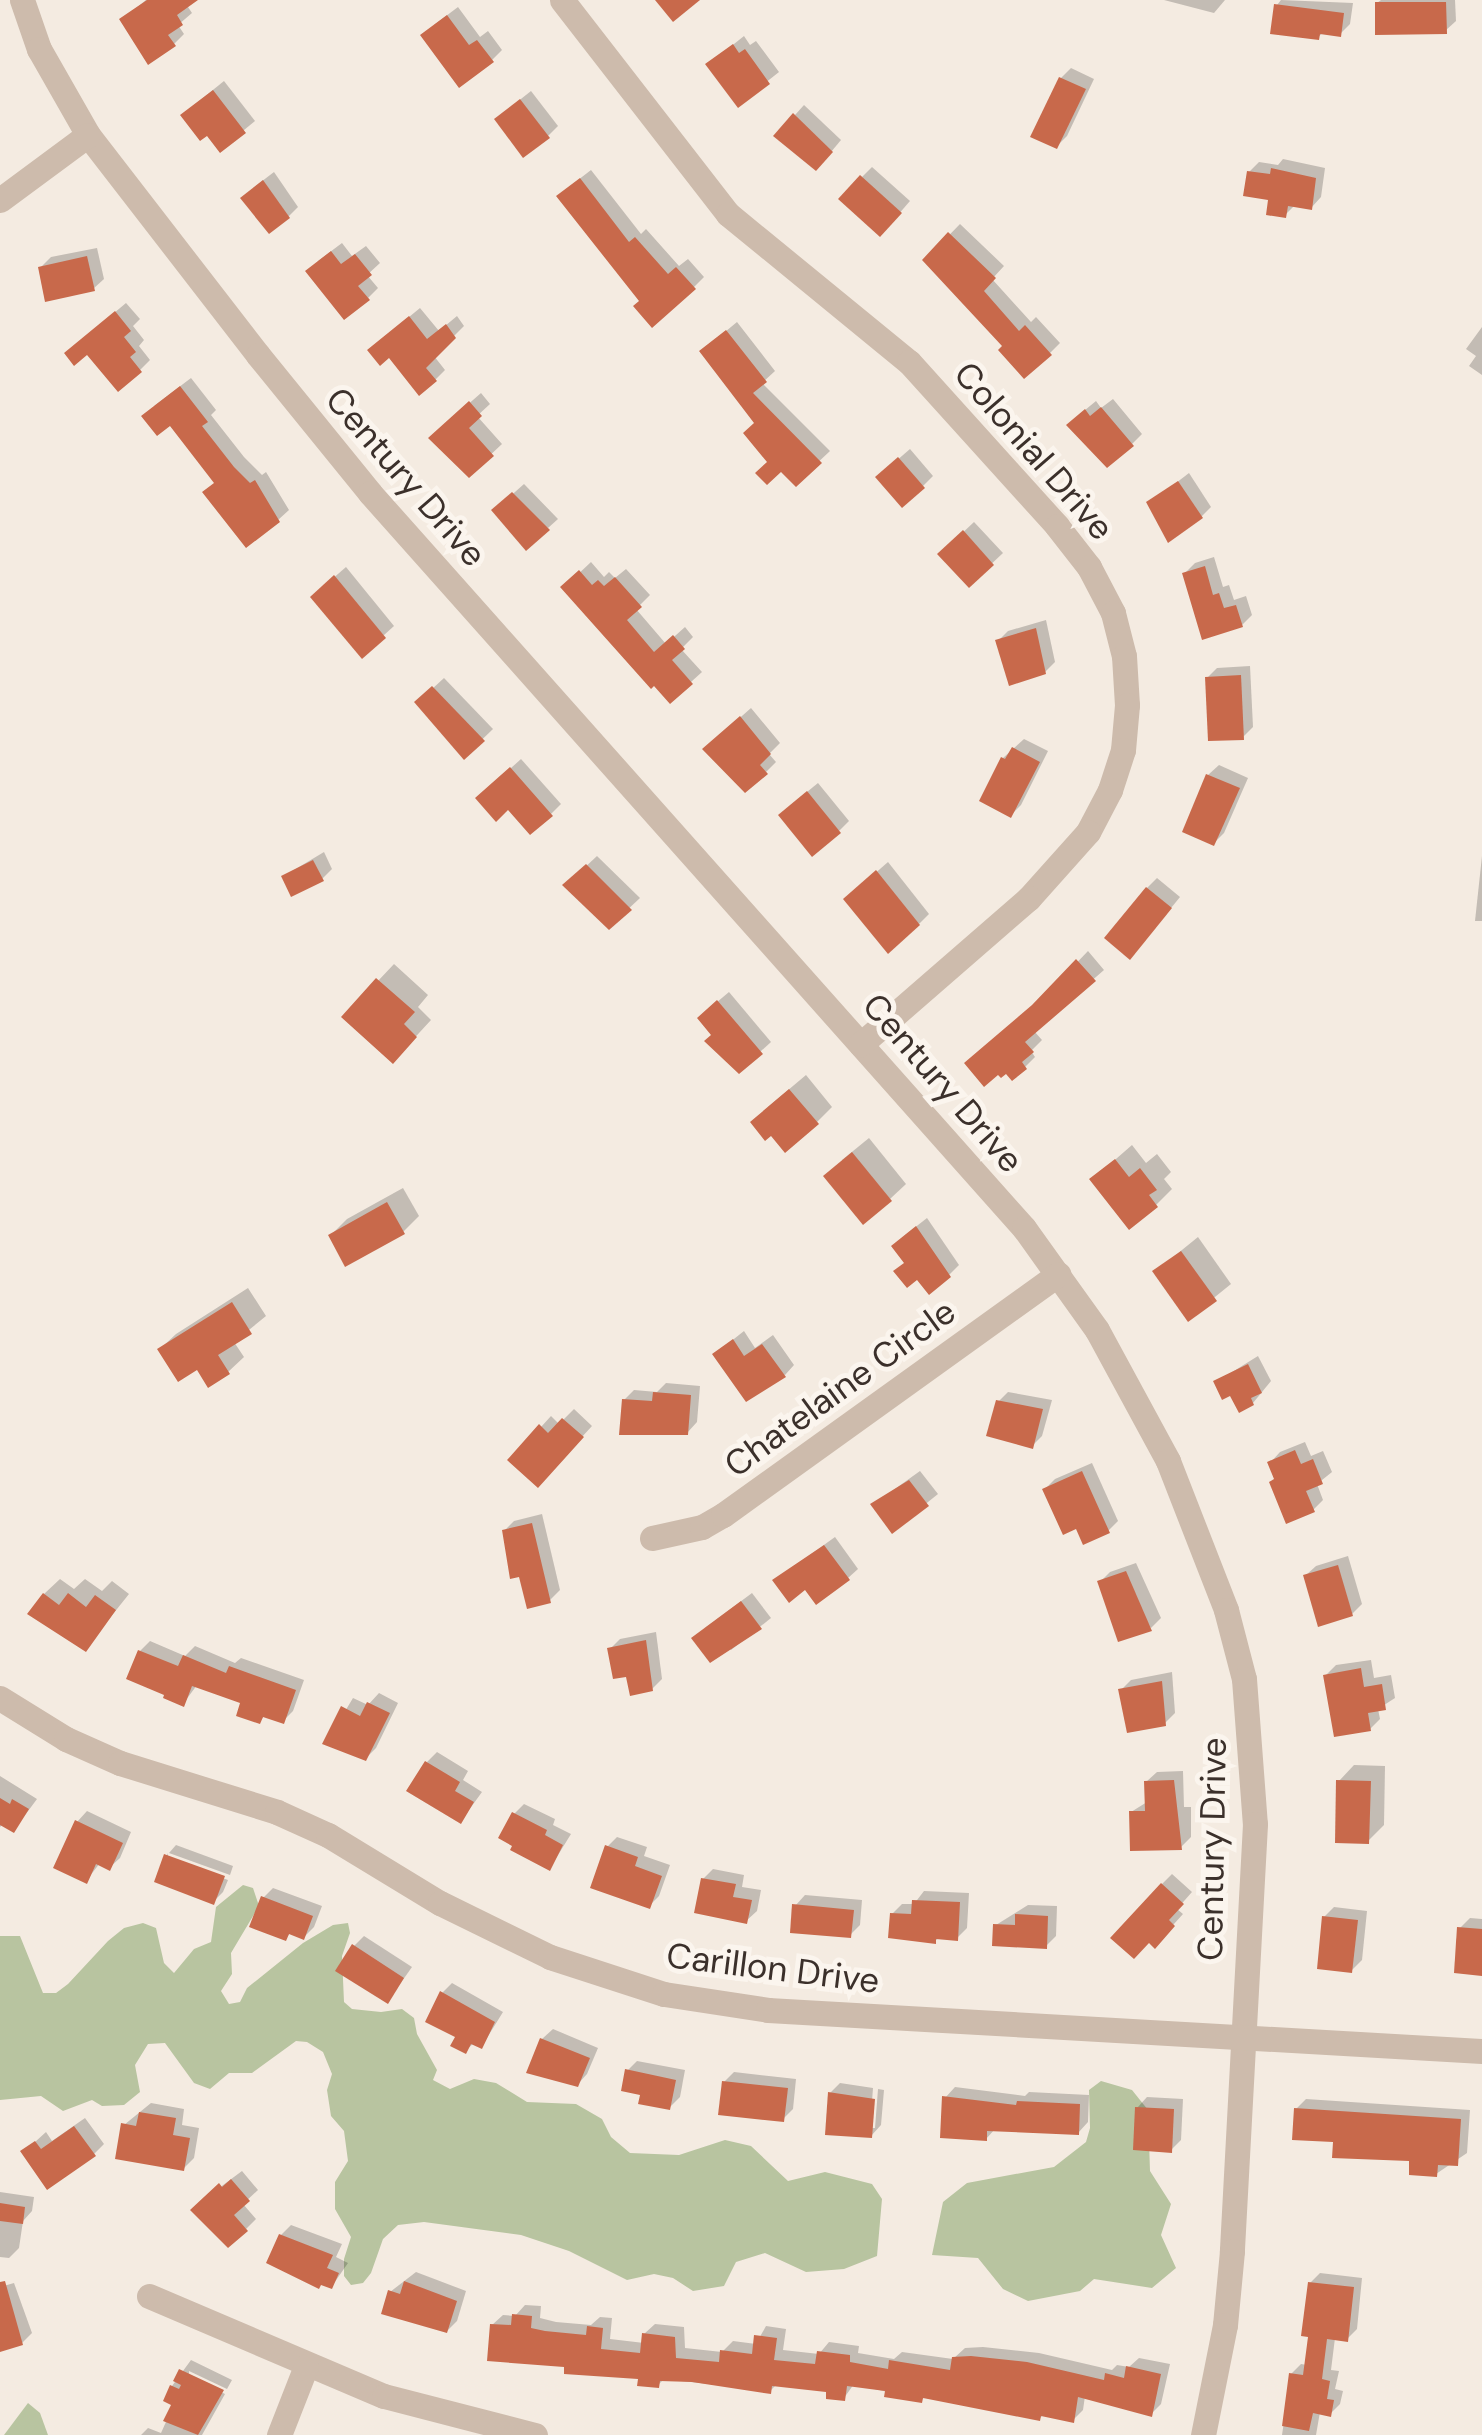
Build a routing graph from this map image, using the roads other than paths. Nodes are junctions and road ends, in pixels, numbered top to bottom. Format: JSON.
{"nodes":[{"id":1,"x":22,"y":0,"type":"edge"},
{"id":2,"x":562,"y":0,"type":"edge"},
{"id":3,"x":88,"y":135,"type":"junction"},
{"id":4,"x":0,"y":200,"type":"edge"},
{"id":5,"x":862,"y":1044,"type":"junction"},
{"id":6,"x":1058,"y":1274,"type":"junction"},
{"id":7,"x":652,"y":1538,"type":"dead end"},
{"id":8,"x":0,"y":1698,"type":"edge"},
{"id":9,"x":1241,"y":2039,"type":"junction"},
{"id":10,"x":1482,"y":2051,"type":"edge"},
{"id":11,"x":150,"y":2296,"type":"dead end"},
{"id":12,"x":306,"y":2366,"type":"junction"},
{"id":13,"x":279,"y":2435,"type":"edge"},
{"id":14,"x":535,"y":2435,"type":"edge"},
{"id":15,"x":1203,"y":2435,"type":"edge"}],
"edges":[{"from":1,"to":3,"type":"street","name":"Century Drive"},
{"from":2,"to":5,"type":"street","name":"Colonial Drive"},
{"from":3,"to":4,"type":"street"},
{"from":3,"to":5,"type":"street","name":"Century Drive"},
{"from":5,"to":6,"type":"street","name":"Century Drive"},
{"from":6,"to":7,"type":"street","name":"Chatelaine Circle"},
{"from":6,"to":9,"type":"street","name":"Century Drive"},
{"from":8,"to":9,"type":"street","name":"Carillon Drive"},
{"from":9,"to":10,"type":"street","name":"Carillon Drive"},
{"from":9,"to":15,"type":"street","name":"Century Drive"},
{"from":11,"to":12,"type":"street"},
{"from":12,"to":13,"type":"street"},
{"from":12,"to":14,"type":"street"}]}
